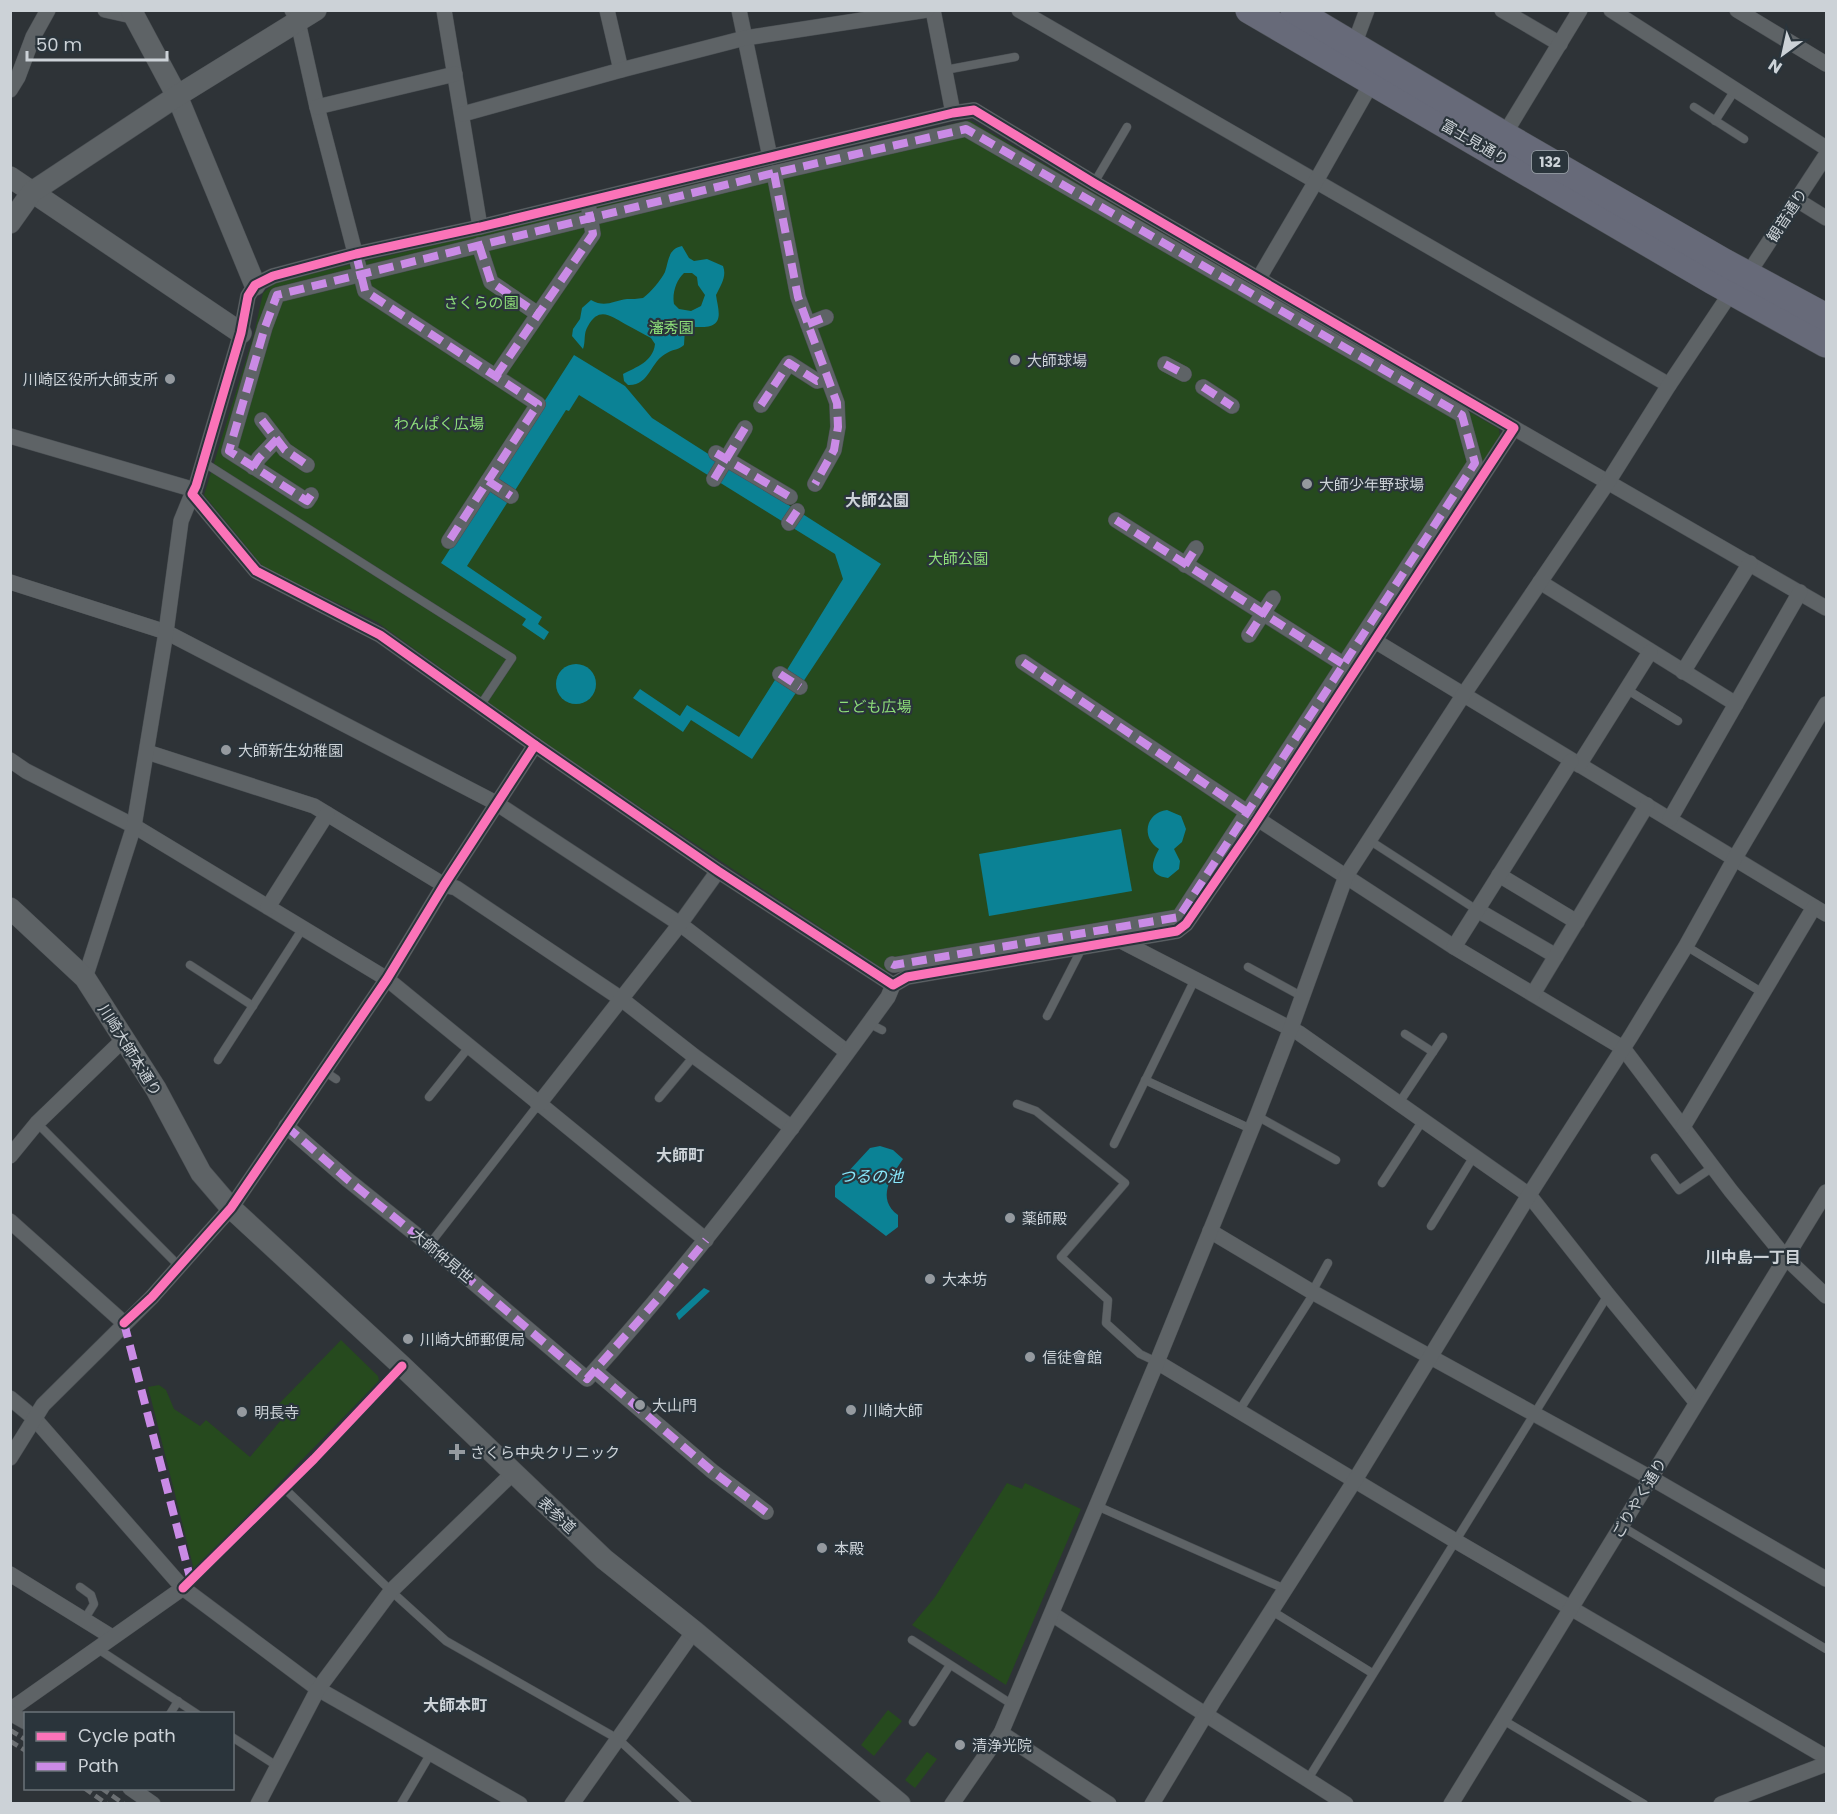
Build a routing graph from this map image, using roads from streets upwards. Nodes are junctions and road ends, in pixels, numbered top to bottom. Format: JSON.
{"nodes":[{"id":1,"x":48,"y":10,"type":"edge"},
{"id":2,"x":105,"y":10,"type":"edge"},
{"id":3,"x":316,"y":10,"type":"edge"},
{"id":4,"x":444,"y":10,"type":"edge"},
{"id":5,"x":607,"y":10,"type":"edge"},
{"id":6,"x":739,"y":10,"type":"edge"},
{"id":7,"x":927,"y":10,"type":"edge"},
{"id":8,"x":933,"y":10,"type":"edge"},
{"id":9,"x":1019,"y":10,"type":"edge"},
{"id":10,"x":1249,"y":10,"type":"edge"},
{"id":11,"x":1294,"y":10,"type":"edge"},
{"id":12,"x":1367,"y":10,"type":"edge"},
{"id":13,"x":1502,"y":10,"type":"edge"},
{"id":14,"x":1580,"y":10,"type":"edge"},
{"id":15,"x":1611,"y":10,"type":"edge"},
{"id":16,"x":1737,"y":10,"type":"edge"},
{"id":17,"x":131,"y":13,"type":"edge"},
{"id":18,"x":295,"y":16,"type":"edge"},
{"id":19,"x":744,"y":38,"type":"junction"},
{"id":20,"x":1560,"y":44,"type":"junction"},
{"id":21,"x":1354,"y":45,"type":"junction"},
{"id":22,"x":1827,"y":64,"type":"edge"},
{"id":23,"x":621,"y":70,"type":"junction"},
{"id":24,"x":455,"y":74,"type":"junction"},
{"id":25,"x":1372,"y":82,"type":"junction"},
{"id":26,"x":10,"y":90,"type":"edge"},
{"id":27,"x":177,"y":96,"type":"junction"},
{"id":28,"x":317,"y":106,"type":"junction"},
{"id":29,"x":953,"y":113,"type":"junction"},
{"id":30,"x":463,"y":114,"type":"junction"},
{"id":31,"x":1504,"y":135,"type":"junction"},
{"id":32,"x":1827,"y":148,"type":"edge"},
{"id":33,"x":1827,"y":155,"type":"edge"},
{"id":34,"x":770,"y":157,"type":"junction"},
{"id":35,"x":774,"y":173,"type":"junction"},
{"id":36,"x":10,"y":177,"type":"edge"},
{"id":37,"x":1316,"y":181,"type":"junction"},
{"id":38,"x":32,"y":192,"type":"junction"},
{"id":39,"x":1797,"y":200,"type":"junction"},
{"id":40,"x":588,"y":201,"type":"junction"},
{"id":41,"x":1827,"y":218,"type":"edge"},
{"id":42,"x":590,"y":219,"type":"junction"},
{"id":43,"x":10,"y":223,"type":"edge"},
{"id":44,"x":480,"y":227,"type":"junction"},
{"id":45,"x":478,"y":245,"type":"junction"},
{"id":46,"x":356,"y":254,"type":"junction"},
{"id":47,"x":361,"y":273,"type":"junction"},
{"id":48,"x":1259,"y":278,"type":"junction"},
{"id":49,"x":1740,"y":283,"type":"junction"},
{"id":50,"x":255,"y":285,"type":"junction"},
{"id":51,"x":538,"y":314,"type":"junction"},
{"id":52,"x":826,"y":317,"type":"dead end"},
{"id":53,"x":1827,"y":317,"type":"edge"},
{"id":54,"x":808,"y":324,"type":"junction"},
{"id":55,"x":241,"y":333,"type":"junction"},
{"id":56,"x":1827,"y":344,"type":"edge"},
{"id":57,"x":1166,"y":364,"type":"dead end"},
{"id":58,"x":1184,"y":374,"type":"dead end"},
{"id":59,"x":496,"y":376,"type":"junction"},
{"id":60,"x":826,"y":379,"type":"junction"},
{"id":61,"x":1670,"y":385,"type":"junction"},
{"id":62,"x":1203,"y":387,"type":"dead end"},
{"id":63,"x":761,"y":405,"type":"dead end"},
{"id":64,"x":1232,"y":406,"type":"dead end"},
{"id":65,"x":262,"y":420,"type":"dead end"},
{"id":66,"x":745,"y":428,"type":"dead end"},
{"id":67,"x":1514,"y":428,"type":"junction"},
{"id":68,"x":10,"y":436,"type":"edge"},
{"id":69,"x":277,"y":439,"type":"junction"},
{"id":70,"x":721,"y":457,"type":"junction"},
{"id":71,"x":307,"y":465,"type":"dead end"},
{"id":72,"x":253,"y":467,"type":"junction"},
{"id":73,"x":714,"y":479,"type":"dead end"},
{"id":74,"x":488,"y":482,"type":"junction"},
{"id":75,"x":1608,"y":482,"type":"junction"},
{"id":76,"x":815,"y":484,"type":"dead end"},
{"id":77,"x":193,"y":492,"type":"junction"},
{"id":78,"x":311,"y":495,"type":"dead end"},
{"id":79,"x":511,"y":496,"type":"dead end"},
{"id":80,"x":789,"y":497,"type":"dead end"},
{"id":81,"x":1116,"y":520,"type":"dead end"},
{"id":82,"x":449,"y":541,"type":"dead end"},
{"id":83,"x":1196,"y":548,"type":"dead end"},
{"id":84,"x":1750,"y":563,"type":"junction"},
{"id":85,"x":1185,"y":566,"type":"junction"},
{"id":86,"x":10,"y":582,"type":"edge"},
{"id":87,"x":1540,"y":582,"type":"junction"},
{"id":88,"x":1800,"y":592,"type":"junction"},
{"id":89,"x":1273,"y":598,"type":"dead end"},
{"id":90,"x":1827,"y":608,"type":"edge"},
{"id":91,"x":1263,"y":614,"type":"junction"},
{"id":92,"x":166,"y":632,"type":"junction"},
{"id":93,"x":1250,"y":635,"type":"dead end"},
{"id":94,"x":1375,"y":641,"type":"junction"},
{"id":95,"x":1650,"y":652,"type":"junction"},
{"id":96,"x":1023,"y":662,"type":"dead end"},
{"id":97,"x":1343,"y":664,"type":"junction"},
{"id":98,"x":1683,"y":672,"type":"junction"},
{"id":99,"x":780,"y":674,"type":"dead end"},
{"id":100,"x":800,"y":687,"type":"dead end"},
{"id":101,"x":1464,"y":694,"type":"junction"},
{"id":102,"x":1736,"y":704,"type":"junction"},
{"id":103,"x":1826,"y":706,"type":"edge"},
{"id":104,"x":535,"y":745,"type":"junction"},
{"id":105,"x":147,"y":752,"type":"junction"},
{"id":106,"x":10,"y":760,"type":"edge"},
{"id":107,"x":1575,"y":763,"type":"junction"},
{"id":108,"x":496,"y":803,"type":"junction"},
{"id":109,"x":1647,"y":805,"type":"junction"},
{"id":110,"x":327,"y":814,"type":"junction"},
{"id":111,"x":1253,"y":815,"type":"junction"},
{"id":112,"x":1670,"y":819,"type":"junction"},
{"id":113,"x":134,"y":826,"type":"junction"},
{"id":114,"x":1735,"y":858,"type":"junction"},
{"id":115,"x":718,"y":871,"type":"junction"},
{"id":116,"x":1499,"y":875,"type":"junction"},
{"id":117,"x":1346,"y":876,"type":"junction"},
{"id":118,"x":444,"y":885,"type":"junction"},
{"id":119,"x":268,"y":907,"type":"junction"},
{"id":120,"x":10,"y":908,"type":"edge"},
{"id":121,"x":1477,"y":910,"type":"junction"},
{"id":122,"x":1820,"y":911,"type":"edge"},
{"id":123,"x":1577,"y":922,"type":"junction"},
{"id":124,"x":680,"y":924,"type":"junction"},
{"id":125,"x":1120,"y":941,"type":"junction"},
{"id":126,"x":1454,"y":947,"type":"junction"},
{"id":127,"x":1556,"y":956,"type":"junction"},
{"id":128,"x":892,"y":964,"type":"dead end"},
{"id":129,"x":85,"y":978,"type":"junction"},
{"id":130,"x":387,"y":979,"type":"junction"},
{"id":131,"x":893,"y":985,"type":"junction"},
{"id":132,"x":1533,"y":994,"type":"junction"},
{"id":133,"x":620,"y":998,"type":"junction"},
{"id":134,"x":1291,"y":1028,"type":"junction"},
{"id":135,"x":124,"y":1039,"type":"junction"},
{"id":136,"x":1623,"y":1048,"type":"junction"},
{"id":137,"x":847,"y":1052,"type":"junction"},
{"id":138,"x":538,"y":1105,"type":"junction"},
{"id":139,"x":286,"y":1126,"type":"junction"},
{"id":140,"x":1683,"y":1127,"type":"junction"},
{"id":141,"x":792,"y":1128,"type":"junction"},
{"id":142,"x":10,"y":1156,"type":"edge"},
{"id":143,"x":1827,"y":1192,"type":"edge"},
{"id":144,"x":1529,"y":1196,"type":"junction"},
{"id":145,"x":231,"y":1208,"type":"junction"},
{"id":146,"x":10,"y":1221,"type":"edge"},
{"id":147,"x":1210,"y":1231,"type":"junction"},
{"id":148,"x":706,"y":1240,"type":"junction"},
{"id":149,"x":1786,"y":1258,"type":"junction"},
{"id":150,"x":1827,"y":1296,"type":"edge"},
{"id":151,"x":124,"y":1323,"type":"junction"},
{"id":152,"x":1430,"y":1357,"type":"junction"},
{"id":153,"x":1157,"y":1362,"type":"junction"},
{"id":154,"x":595,"y":1371,"type":"junction"},
{"id":155,"x":10,"y":1398,"type":"edge"},
{"id":156,"x":1696,"y":1402,"type":"junction"},
{"id":157,"x":34,"y":1418,"type":"junction"},
{"id":158,"x":10,"y":1458,"type":"edge"},
{"id":159,"x":513,"y":1473,"type":"junction"},
{"id":160,"x":1651,"y":1478,"type":"junction"},
{"id":161,"x":1355,"y":1480,"type":"junction"},
{"id":162,"x":766,"y":1512,"type":"dead end"},
{"id":163,"x":10,"y":1574,"type":"edge"},
{"id":164,"x":1827,"y":1579,"type":"edge"},
{"id":165,"x":183,"y":1588,"type":"junction"},
{"id":166,"x":1571,"y":1609,"type":"junction"},
{"id":167,"x":1052,"y":1614,"type":"junction"},
{"id":168,"x":694,"y":1631,"type":"junction"},
{"id":169,"x":112,"y":1637,"type":"junction"},
{"id":170,"x":318,"y":1689,"type":"junction"},
{"id":171,"x":10,"y":1711,"type":"edge"},
{"id":172,"x":1206,"y":1715,"type":"junction"},
{"id":173,"x":24,"y":1721,"type":"edge"},
{"id":174,"x":1001,"y":1733,"type":"junction"},
{"id":175,"x":1827,"y":1757,"type":"edge"},
{"id":176,"x":1827,"y":1764,"type":"edge"},
{"id":177,"x":133,"y":1790,"type":"edge"},
{"id":178,"x":153,"y":1803,"type":"edge"},
{"id":179,"x":258,"y":1803,"type":"edge"},
{"id":180,"x":520,"y":1803,"type":"edge"},
{"id":181,"x":572,"y":1803,"type":"edge"},
{"id":182,"x":900,"y":1803,"type":"edge"},
{"id":183,"x":952,"y":1803,"type":"edge"},
{"id":184,"x":1109,"y":1803,"type":"edge"},
{"id":185,"x":1152,"y":1803,"type":"edge"},
{"id":186,"x":1346,"y":1803,"type":"edge"},
{"id":187,"x":1450,"y":1803,"type":"edge"},
{"id":188,"x":1721,"y":1803,"type":"edge"}],
"edges":[{"from":1,"to":26,"type":"street"},
{"from":2,"to":17,"type":"street"},
{"from":3,"to":18,"type":"street"},
{"from":4,"to":24,"type":"street"},
{"from":5,"to":23,"type":"street"},
{"from":6,"to":19,"type":"street"},
{"from":7,"to":19,"type":"street"},
{"from":8,"to":29,"type":"street"},
{"from":9,"to":37,"type":"street"},
{"from":10,"to":25,"type":"highway","name":"富士見通り","number":"132"},
{"from":11,"to":21,"type":"highway","name":"富士見通り","number":"132"},
{"from":12,"to":21,"type":"street"},
{"from":13,"to":20,"type":"street"},
{"from":14,"to":20,"type":"street"},
{"from":15,"to":32,"type":"street"},
{"from":16,"to":22,"type":"street"},
{"from":17,"to":27,"type":"street"},
{"from":18,"to":27,"type":"street"},
{"from":18,"to":28,"type":"street"},
{"from":19,"to":23,"type":"street"},
{"from":19,"to":34,"type":"street"},
{"from":20,"to":31,"type":"street"},
{"from":21,"to":25,"type":"street"},
{"from":21,"to":31,"type":"highway","name":"富士見通り","number":"132"},
{"from":23,"to":30,"type":"street"},
{"from":24,"to":28,"type":"street"},
{"from":24,"to":30,"type":"street"},
{"from":25,"to":37,"type":"street"},
{"from":25,"to":49,"type":"highway","name":"富士見通り","number":"132"},
{"from":27,"to":38,"type":"street"},
{"from":27,"to":50,"type":"street"},
{"from":28,"to":46,"type":"street"},
{"from":29,"to":34,"type":"street"},
{"from":29,"to":48,"type":"street"},
{"from":30,"to":44,"type":"street"},
{"from":31,"to":49,"type":"highway","name":"富士見通り","number":"132"},
{"from":33,"to":39,"type":"street","name":"観音通り"},
{"from":34,"to":40,"type":"street"},
{"from":35,"to":42,"type":"street"},
{"from":35,"to":54,"type":"street"},
{"from":35,"to":97,"type":"street"},
{"from":36,"to":38,"type":"street"},
{"from":37,"to":48,"type":"street"},
{"from":37,"to":61,"type":"street"},
{"from":38,"to":43,"type":"street"},
{"from":38,"to":55,"type":"street"},
{"from":39,"to":41,"type":"street"},
{"from":39,"to":49,"type":"street","name":"観音通り"},
{"from":40,"to":42,"type":"street"},
{"from":40,"to":44,"type":"street"},
{"from":42,"to":45,"type":"street"},
{"from":42,"to":51,"type":"street"},
{"from":44,"to":46,"type":"street"},
{"from":45,"to":47,"type":"street"},
{"from":45,"to":51,"type":"street"},
{"from":46,"to":47,"type":"street"},
{"from":46,"to":50,"type":"street"},
{"from":47,"to":59,"type":"street"},
{"from":47,"to":72,"type":"street"},
{"from":48,"to":67,"type":"street"},
{"from":49,"to":53,"type":"highway","name":"富士見通り","number":"132"},
{"from":49,"to":56,"type":"highway","name":"富士見通り","number":"132"},
{"from":49,"to":61,"type":"street","name":"観音通り"},
{"from":50,"to":55,"type":"street"},
{"from":51,"to":59,"type":"street"},
{"from":52,"to":54,"type":"street"},
{"from":54,"to":60,"type":"street"},
{"from":55,"to":77,"type":"street"},
{"from":57,"to":58,"type":"street"},
{"from":59,"to":74,"type":"street"},
{"from":60,"to":63,"type":"street"},
{"from":60,"to":76,"type":"street"},
{"from":61,"to":75,"type":"street","name":"観音通り"},
{"from":62,"to":64,"type":"street"},
{"from":65,"to":69,"type":"street"},
{"from":66,"to":70,"type":"street"},
{"from":67,"to":75,"type":"street"},
{"from":67,"to":94,"type":"street"},
{"from":68,"to":77,"type":"street"},
{"from":69,"to":71,"type":"street"},
{"from":69,"to":72,"type":"street"},
{"from":70,"to":73,"type":"street"},
{"from":70,"to":80,"type":"street"},
{"from":72,"to":78,"type":"street"},
{"from":74,"to":79,"type":"street"},
{"from":74,"to":82,"type":"street"},
{"from":75,"to":84,"type":"street"},
{"from":75,"to":87,"type":"street","name":"観音通り"},
{"from":77,"to":92,"type":"street"},
{"from":77,"to":104,"type":"street"},
{"from":81,"to":85,"type":"street"},
{"from":83,"to":85,"type":"street"},
{"from":84,"to":88,"type":"street"},
{"from":84,"to":98,"type":"street"},
{"from":85,"to":91,"type":"street"},
{"from":86,"to":92,"type":"street"},
{"from":87,"to":95,"type":"street"},
{"from":87,"to":101,"type":"street","name":"観音通り"},
{"from":88,"to":90,"type":"street"},
{"from":88,"to":102,"type":"street"},
{"from":89,"to":91,"type":"street"},
{"from":91,"to":93,"type":"street"},
{"from":91,"to":97,"type":"street"},
{"from":92,"to":105,"type":"street"},
{"from":92,"to":108,"type":"street"},
{"from":94,"to":101,"type":"street"},
{"from":94,"to":111,"type":"street"},
{"from":95,"to":98,"type":"street"},
{"from":95,"to":107,"type":"street"},
{"from":96,"to":111,"type":"street"},
{"from":97,"to":111,"type":"street"},
{"from":98,"to":102,"type":"street"},
{"from":99,"to":100,"type":"street"},
{"from":101,"to":107,"type":"street"},
{"from":101,"to":117,"type":"street","name":"観音通り"},
{"from":102,"to":112,"type":"street"},
{"from":103,"to":114,"type":"street"},
{"from":104,"to":108,"type":"street"},
{"from":104,"to":115,"type":"street"},
{"from":105,"to":110,"type":"street"},
{"from":105,"to":113,"type":"street"},
{"from":106,"to":113,"type":"street"},
{"from":107,"to":109,"type":"street"},
{"from":107,"to":116,"type":"street"},
{"from":108,"to":118,"type":"street"},
{"from":108,"to":124,"type":"street"},
{"from":109,"to":112,"type":"street"},
{"from":109,"to":123,"type":"street"},
{"from":110,"to":118,"type":"street"},
{"from":110,"to":119,"type":"street"},
{"from":111,"to":117,"type":"street"},
{"from":111,"to":125,"type":"street"},
{"from":111,"to":128,"type":"street"},
{"from":112,"to":114,"type":"street"},
{"from":113,"to":119,"type":"street"},
{"from":113,"to":129,"type":"street"},
{"from":114,"to":122,"type":"street"},
{"from":114,"to":136,"type":"street"},
{"from":115,"to":124,"type":"street"},
{"from":115,"to":131,"type":"street"},
{"from":116,"to":121,"type":"street"},
{"from":116,"to":123,"type":"street"},
{"from":117,"to":126,"type":"street"},
{"from":117,"to":134,"type":"street","name":"観音通り"},
{"from":118,"to":130,"type":"street"},
{"from":118,"to":133,"type":"street"},
{"from":119,"to":130,"type":"street"},
{"from":120,"to":129,"type":"street","name":"川崎大師本通り"},
{"from":121,"to":126,"type":"street"},
{"from":121,"to":127,"type":"street"},
{"from":122,"to":140,"type":"street"},
{"from":123,"to":127,"type":"street"},
{"from":124,"to":133,"type":"street"},
{"from":124,"to":137,"type":"street"},
{"from":125,"to":131,"type":"street"},
{"from":125,"to":134,"type":"street"},
{"from":126,"to":132,"type":"street"},
{"from":127,"to":132,"type":"street"},
{"from":129,"to":135,"type":"street","name":"川崎大師本通り"},
{"from":130,"to":138,"type":"street"},
{"from":130,"to":139,"type":"street"},
{"from":131,"to":137,"type":"street"},
{"from":132,"to":136,"type":"street"},
{"from":133,"to":138,"type":"street"},
{"from":133,"to":141,"type":"street"},
{"from":134,"to":144,"type":"street"},
{"from":134,"to":147,"type":"street","name":"観音通り"},
{"from":135,"to":142,"type":"street"},
{"from":135,"to":145,"type":"street","name":"川崎大師本通り"},
{"from":136,"to":140,"type":"street"},
{"from":136,"to":144,"type":"street"},
{"from":137,"to":141,"type":"street"},
{"from":138,"to":148,"type":"street"},
{"from":139,"to":145,"type":"street"},
{"from":139,"to":154,"type":"street","name":"大師仲見世"},
{"from":140,"to":149,"type":"street"},
{"from":141,"to":148,"type":"street"},
{"from":143,"to":149,"type":"street","name":"ごりやく通り"},
{"from":144,"to":152,"type":"street"},
{"from":144,"to":156,"type":"street"},
{"from":145,"to":151,"type":"street"},
{"from":145,"to":159,"type":"street","name":"表参道"},
{"from":146,"to":151,"type":"street"},
{"from":147,"to":152,"type":"street"},
{"from":147,"to":153,"type":"street","name":"観音通り"},
{"from":148,"to":154,"type":"street"},
{"from":149,"to":150,"type":"street"},
{"from":149,"to":156,"type":"street","name":"ごりやく通り"},
{"from":151,"to":157,"type":"street"},
{"from":152,"to":160,"type":"street"},
{"from":152,"to":161,"type":"street"},
{"from":153,"to":161,"type":"street"},
{"from":153,"to":167,"type":"street","name":"観音通り"},
{"from":154,"to":162,"type":"street"},
{"from":155,"to":157,"type":"street"},
{"from":156,"to":160,"type":"street","name":"ごりやく通り"},
{"from":157,"to":158,"type":"street"},
{"from":157,"to":165,"type":"street"},
{"from":159,"to":168,"type":"street","name":"表参道"},
{"from":159,"to":170,"type":"street"},
{"from":160,"to":164,"type":"street"},
{"from":160,"to":166,"type":"street","name":"ごりやく通り"},
{"from":161,"to":166,"type":"street"},
{"from":161,"to":172,"type":"street"},
{"from":163,"to":169,"type":"street"},
{"from":165,"to":169,"type":"street"},
{"from":165,"to":170,"type":"street"},
{"from":166,"to":175,"type":"street"},
{"from":166,"to":187,"type":"street","name":"ごりやく通り"},
{"from":167,"to":172,"type":"street"},
{"from":167,"to":174,"type":"street","name":"観音通り"},
{"from":168,"to":181,"type":"street"},
{"from":168,"to":182,"type":"street","name":"表参道"},
{"from":169,"to":171,"type":"street"},
{"from":170,"to":179,"type":"street"},
{"from":170,"to":180,"type":"street"},
{"from":171,"to":173,"type":"street"},
{"from":172,"to":185,"type":"street"},
{"from":172,"to":186,"type":"street"},
{"from":174,"to":183,"type":"street","name":"観音通り"},
{"from":174,"to":184,"type":"street"},
{"from":176,"to":188,"type":"street"},
{"from":177,"to":178,"type":"street"}]}
